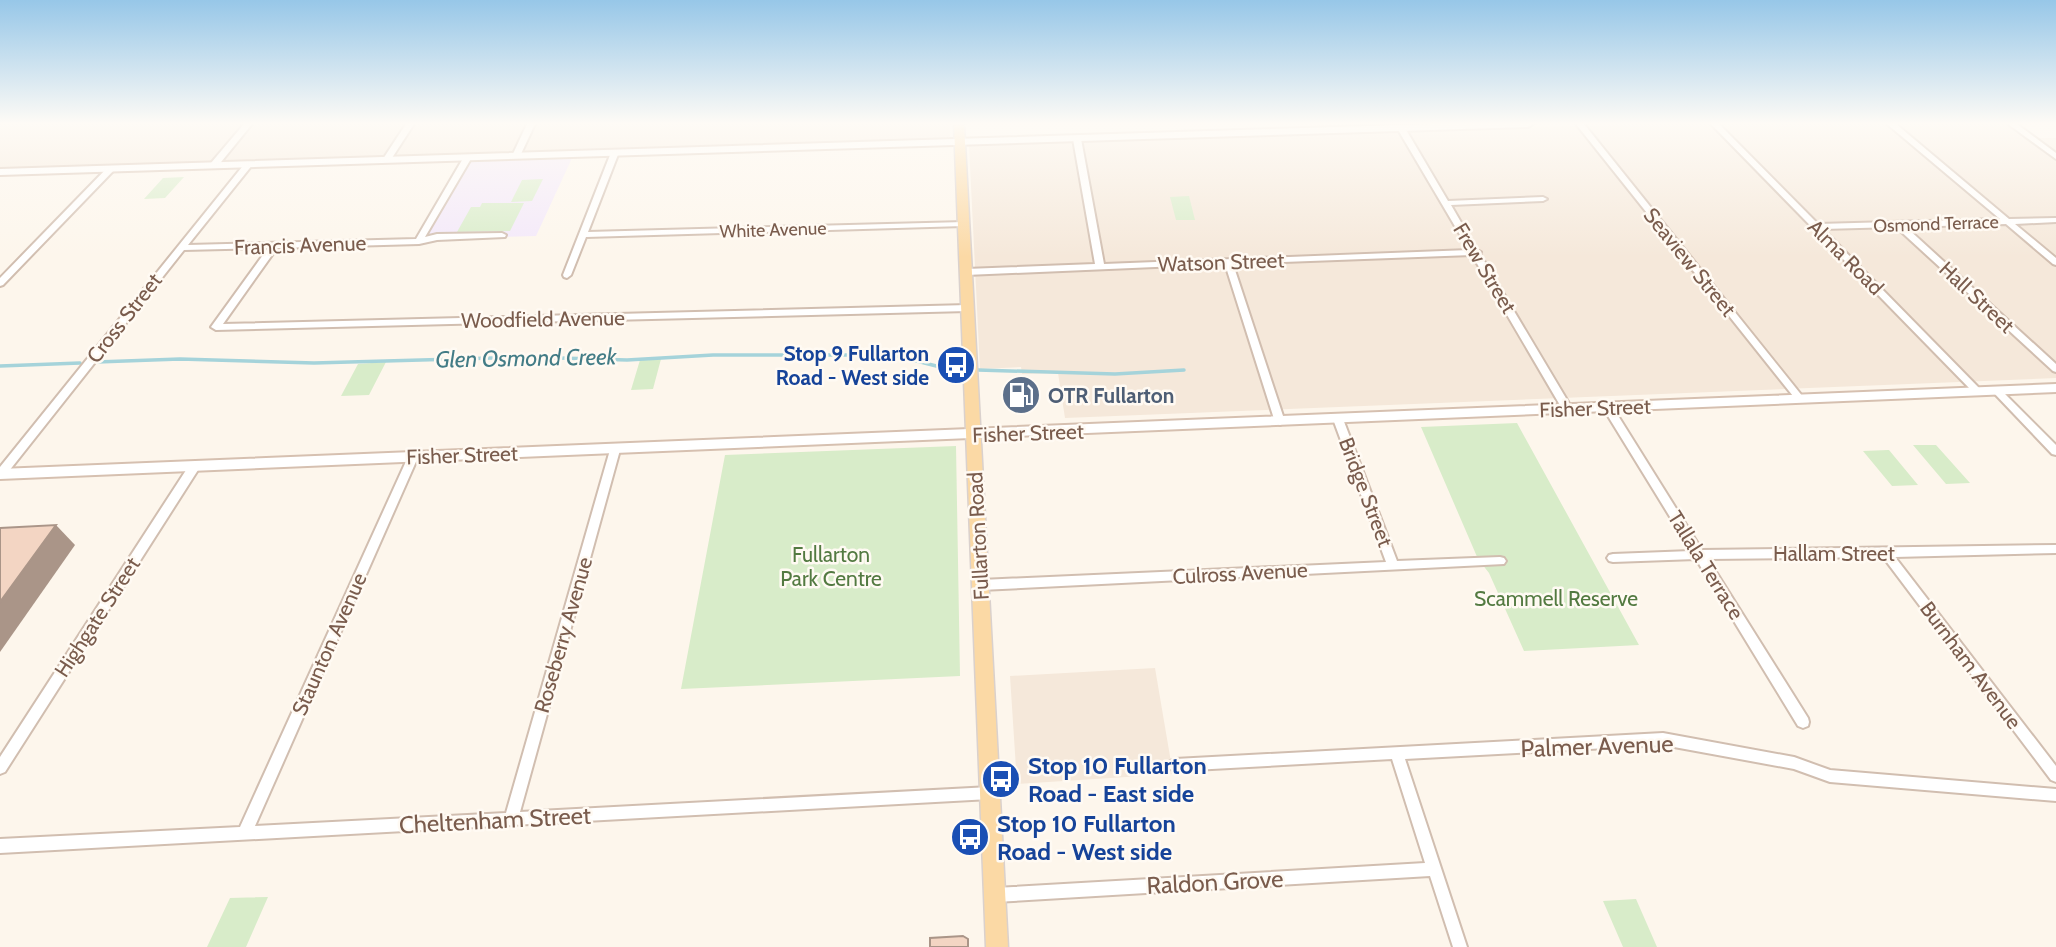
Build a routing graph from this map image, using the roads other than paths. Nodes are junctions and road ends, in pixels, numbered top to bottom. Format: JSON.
{"nodes":[{"id":1,"x":132,"y":168,"type":"edge"},
{"id":2,"x":246,"y":168,"type":"edge"},
{"id":3,"x":461,"y":168,"type":"edge"},
{"id":4,"x":609,"y":168,"type":"edge"},
{"id":5,"x":961,"y":168,"type":"edge"},
{"id":6,"x":1082,"y":168,"type":"edge"},
{"id":7,"x":1425,"y":168,"type":"edge"},
{"id":8,"x":1615,"y":168,"type":"edge"},
{"id":9,"x":1758,"y":168,"type":"edge"},
{"id":10,"x":1943,"y":168,"type":"edge"},
{"id":11,"x":111,"y":169,"type":"junction"},
{"id":12,"x":0,"y":172,"type":"edge"},
{"id":13,"x":1543,"y":199,"type":"dead end"},
{"id":14,"x":1446,"y":203,"type":"junction"},
{"id":15,"x":2056,"y":220,"type":"edge"},
{"id":16,"x":2007,"y":222,"type":"junction"},
{"id":17,"x":964,"y":224,"type":"junction"},
{"id":18,"x":1899,"y":225,"type":"junction"},
{"id":19,"x":1816,"y":227,"type":"junction"},
{"id":20,"x":502,"y":234,"type":"dead end"},
{"id":21,"x":583,"y":235,"type":"junction"},
{"id":22,"x":419,"y":241,"type":"junction"},
{"id":23,"x":274,"y":246,"type":"junction"},
{"id":24,"x":180,"y":248,"type":"junction"},
{"id":25,"x":1477,"y":252,"type":"junction"},
{"id":26,"x":1228,"y":261,"type":"junction"},
{"id":27,"x":2056,"y":262,"type":"edge"},
{"id":28,"x":1100,"y":266,"type":"junction"},
{"id":29,"x":966,"y":272,"type":"junction"},
{"id":30,"x":567,"y":275,"type":"dead end"},
{"id":31,"x":0,"y":283,"type":"edge"},
{"id":32,"x":968,"y":308,"type":"junction"},
{"id":33,"x":2056,"y":369,"type":"edge"},
{"id":34,"x":2056,"y":388,"type":"edge"},
{"id":35,"x":1996,"y":390,"type":"junction"},
{"id":36,"x":1977,"y":391,"type":"junction"},
{"id":37,"x":1800,"y":399,"type":"junction"},
{"id":38,"x":1608,"y":408,"type":"junction"},
{"id":39,"x":1568,"y":410,"type":"junction"},
{"id":40,"x":1338,"y":419,"type":"junction"},
{"id":41,"x":1280,"y":422,"type":"junction"},
{"id":42,"x":974,"y":435,"type":"junction"},
{"id":43,"x":615,"y":450,"type":"junction"},
{"id":44,"x":2056,"y":451,"type":"edge"},
{"id":45,"x":413,"y":457,"type":"junction"},
{"id":46,"x":194,"y":467,"type":"junction"},
{"id":47,"x":1,"y":474,"type":"edge"},
{"id":48,"x":2056,"y":548,"type":"edge"},
{"id":49,"x":1700,"y":553,"type":"junction"},
{"id":50,"x":1886,"y":553,"type":"junction"},
{"id":51,"x":1613,"y":558,"type":"dead end"},
{"id":52,"x":1500,"y":561,"type":"dead end"},
{"id":53,"x":1394,"y":565,"type":"junction"},
{"id":54,"x":981,"y":585,"type":"junction"},
{"id":55,"x":1803,"y":722,"type":"dead end"},
{"id":56,"x":1397,"y":754,"type":"junction"},
{"id":57,"x":1175,"y":765,"type":"dead end"},
{"id":58,"x":0,"y":768,"type":"edge"},
{"id":59,"x":2056,"y":776,"type":"edge"},
{"id":60,"x":990,"y":793,"type":"junction"},
{"id":61,"x":2056,"y":795,"type":"edge"},
{"id":62,"x":511,"y":819,"type":"junction"},
{"id":63,"x":245,"y":832,"type":"junction"},
{"id":64,"x":0,"y":846,"type":"edge"},
{"id":65,"x":1434,"y":869,"type":"junction"},
{"id":66,"x":995,"y":895,"type":"junction"},
{"id":67,"x":997,"y":947,"type":"edge"},
{"id":68,"x":1460,"y":947,"type":"edge"}],
"edges":[{"from":1,"to":11,"type":"street"},
{"from":2,"to":24,"type":"street","name":"Cross Street"},
{"from":3,"to":22,"type":"street"},
{"from":4,"to":21,"type":"street"},
{"from":5,"to":17,"type":"main road","name":"Fullarton Road"},
{"from":6,"to":28,"type":"street"},
{"from":7,"to":14,"type":"street","name":"Frew Street"},
{"from":8,"to":37,"type":"street","name":"Seaview Street"},
{"from":9,"to":19,"type":"street","name":"Alma Road"},
{"from":10,"to":16,"type":"street"},
{"from":11,"to":12,"type":"street"},
{"from":11,"to":31,"type":"street"},
{"from":13,"to":14,"type":"street"},
{"from":14,"to":25,"type":"street","name":"Frew Street"},
{"from":15,"to":16,"type":"street","name":"Osmond Terrace"},
{"from":16,"to":18,"type":"street","name":"Osmond Terrace"},
{"from":16,"to":27,"type":"street"},
{"from":17,"to":21,"type":"street","name":"White Avenue"},
{"from":17,"to":29,"type":"main road","name":"Fullarton Road"},
{"from":18,"to":19,"type":"street","name":"Osmond Terrace"},
{"from":18,"to":33,"type":"street","name":"Hall Street"},
{"from":19,"to":36,"type":"street","name":"Alma Road"},
{"from":20,"to":22,"type":"street","name":"Francis Avenue"},
{"from":21,"to":30,"type":"street"},
{"from":22,"to":23,"type":"street","name":"Francis Avenue"},
{"from":23,"to":24,"type":"street","name":"Francis Avenue"},
{"from":23,"to":32,"type":"street","name":"Woodfield Avenue"},
{"from":24,"to":47,"type":"street","name":"Cross Street"},
{"from":25,"to":26,"type":"street","name":"Watson Street"},
{"from":25,"to":39,"type":"street","name":"Frew Street"},
{"from":26,"to":28,"type":"street","name":"Watson Street"},
{"from":26,"to":41,"type":"street"},
{"from":28,"to":29,"type":"street","name":"Watson Street"},
{"from":29,"to":32,"type":"main road","name":"Fullarton Road"},
{"from":32,"to":42,"type":"main road","name":"Fullarton Road"},
{"from":34,"to":35,"type":"street","name":"Fisher Street"},
{"from":35,"to":36,"type":"street","name":"Fisher Street"},
{"from":35,"to":44,"type":"street"},
{"from":36,"to":37,"type":"street","name":"Fisher Street"},
{"from":37,"to":38,"type":"street","name":"Fisher Street"},
{"from":38,"to":39,"type":"street","name":"Fisher Street"},
{"from":38,"to":49,"type":"street","name":"Tallala Terrace"},
{"from":39,"to":40,"type":"street","name":"Fisher Street"},
{"from":40,"to":41,"type":"street","name":"Fisher Street"},
{"from":40,"to":53,"type":"street","name":"Bridge Street"},
{"from":41,"to":42,"type":"street","name":"Fisher Street"},
{"from":42,"to":43,"type":"street","name":"Fisher Street"},
{"from":42,"to":54,"type":"main road","name":"Fullarton Road"},
{"from":43,"to":45,"type":"street","name":"Fisher Street"},
{"from":43,"to":62,"type":"street","name":"Roseberry Avenue"},
{"from":45,"to":46,"type":"street","name":"Fisher Street"},
{"from":45,"to":63,"type":"street","name":"Staunton Avenue"},
{"from":46,"to":47,"type":"street","name":"Fisher Street"},
{"from":46,"to":58,"type":"street","name":"Highgate Street"},
{"from":48,"to":50,"type":"street","name":"Hallam Street"},
{"from":49,"to":50,"type":"street","name":"Hallam Street"},
{"from":49,"to":51,"type":"street","name":"Hallam Street"},
{"from":49,"to":55,"type":"street","name":"Tallala Terrace"},
{"from":50,"to":59,"type":"street","name":"Burnham Avenue"},
{"from":52,"to":53,"type":"street","name":"Culross Avenue"},
{"from":53,"to":54,"type":"street","name":"Culross Avenue"},
{"from":54,"to":60,"type":"main road","name":"Fullarton Road"},
{"from":56,"to":57,"type":"street","name":"Palmer Avenue"},
{"from":56,"to":61,"type":"street","name":"Palmer Avenue"},
{"from":56,"to":65,"type":"street"},
{"from":60,"to":62,"type":"street","name":"Cheltenham Street"},
{"from":60,"to":66,"type":"main road","name":"Fullarton Road"},
{"from":62,"to":63,"type":"street","name":"Cheltenham Street"},
{"from":63,"to":64,"type":"street","name":"Cheltenham Street"},
{"from":65,"to":66,"type":"street","name":"Raldon Grove"},
{"from":65,"to":68,"type":"street"},
{"from":66,"to":67,"type":"main road","name":"Fullarton Road"}]}
